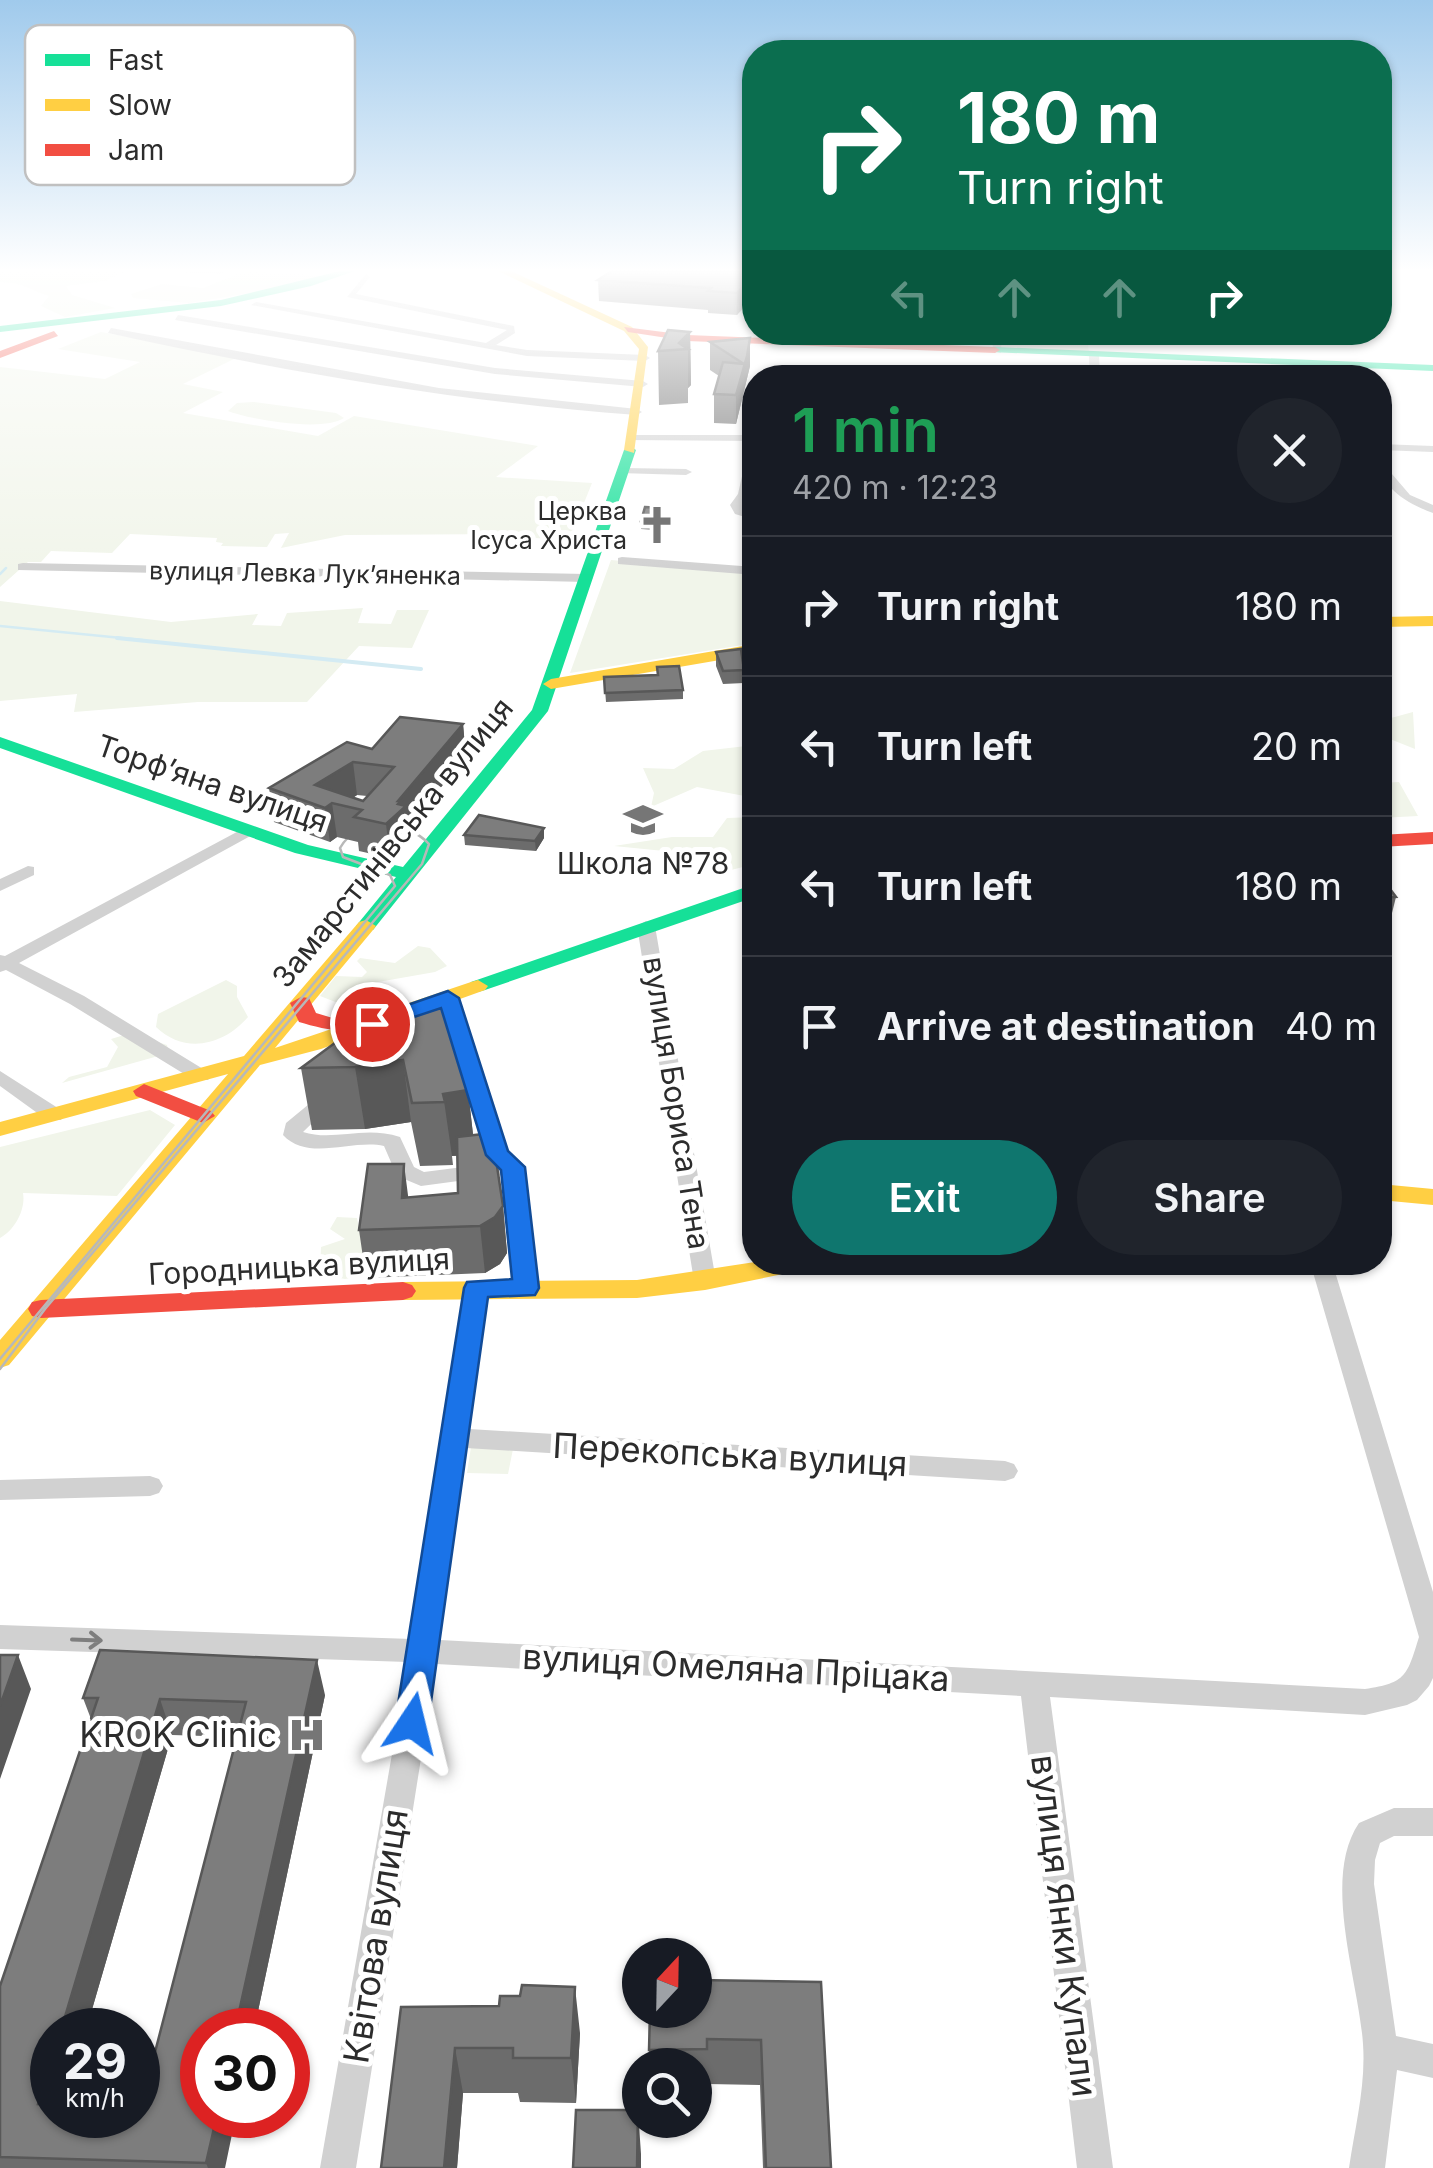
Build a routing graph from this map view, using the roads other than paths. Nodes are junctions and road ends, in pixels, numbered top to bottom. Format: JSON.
{"nodes":[{"id":1,"x":328,"y":372,"type":"edge"},
{"id":2,"x":509,"y":372,"type":"edge"},
{"id":3,"x":644,"y":372,"type":"edge"},
{"id":4,"x":643,"y":384,"type":"junction"},
{"id":5,"x":638,"y":412,"type":"junction"},
{"id":6,"x":632,"y":438,"type":"junction"},
{"id":7,"x":742,"y":442,"type":"edge"},
{"id":8,"x":1392,"y":447,"type":"edge"},
{"id":9,"x":1433,"y":449,"type":"edge"},
{"id":10,"x":622,"y":471,"type":"junction"},
{"id":11,"x":686,"y":472,"type":"dead end"},
{"id":12,"x":1392,"y":479,"type":"edge"},
{"id":13,"x":1433,"y":509,"type":"edge"},
{"id":14,"x":622,"y":561,"type":"dead end"},
{"id":15,"x":593,"y":565,"type":"junction"},
{"id":16,"x":23,"y":568,"type":"dead end"},
{"id":17,"x":742,"y":571,"type":"edge"},
{"id":18,"x":1392,"y":622,"type":"edge"},
{"id":19,"x":1433,"y":622,"type":"edge"},
{"id":20,"x":742,"y":651,"type":"edge"},
{"id":21,"x":551,"y":684,"type":"junction"},
{"id":22,"x":0,"y":742,"type":"edge"},
{"id":23,"x":248,"y":831,"type":"junction"},
{"id":24,"x":1433,"y":838,"type":"edge"},
{"id":25,"x":1392,"y":840,"type":"edge"},
{"id":26,"x":28,"y":871,"type":"dead end"},
{"id":27,"x":407,"y":874,"type":"junction"},
{"id":28,"x":0,"y":886,"type":"edge"},
{"id":29,"x":742,"y":894,"type":"edge"},
{"id":30,"x":646,"y":926,"type":"junction"},
{"id":31,"x":2,"y":963,"type":"edge"},
{"id":32,"x":485,"y":984,"type":"junction"},
{"id":33,"x":448,"y":998,"type":"junction"},
{"id":34,"x":301,"y":1003,"type":"junction"},
{"id":35,"x":248,"y":1063,"type":"junction"},
{"id":36,"x":201,"y":1076,"type":"junction"},
{"id":37,"x":0,"y":1077,"type":"edge"},
{"id":38,"x":348,"y":1085,"type":"edge"},
{"id":39,"x":144,"y":1092,"type":"junction"},
{"id":40,"x":54,"y":1116,"type":"junction"},
{"id":41,"x":203,"y":1116,"type":"junction"},
{"id":42,"x":0,"y":1130,"type":"edge"},
{"id":43,"x":513,"y":1167,"type":"junction"},
{"id":44,"x":1392,"y":1193,"type":"edge"},
{"id":45,"x":1433,"y":1196,"type":"edge"},
{"id":46,"x":742,"y":1274,"type":"edge"},
{"id":47,"x":1325,"y":1275,"type":"edge"},
{"id":48,"x":705,"y":1282,"type":"junction"},
{"id":49,"x":476,"y":1288,"type":"junction"},
{"id":50,"x":526,"y":1288,"type":"junction"},
{"id":51,"x":41,"y":1309,"type":"junction"},
{"id":52,"x":20,"y":1336,"type":"junction"},
{"id":53,"x":0,"y":1358,"type":"edge"},
{"id":54,"x":0,"y":1372,"type":"edge"},
{"id":55,"x":454,"y":1438,"type":"junction"},
{"id":56,"x":1005,"y":1472,"type":"dead end"},
{"id":57,"x":150,"y":1486,"type":"dead end"},
{"id":58,"x":0,"y":1490,"type":"edge"},
{"id":59,"x":0,"y":1637,"type":"edge"},
{"id":60,"x":1433,"y":1637,"type":"edge"},
{"id":61,"x":424,"y":1651,"type":"junction"},
{"id":62,"x":1034,"y":1684,"type":"junction"},
{"id":63,"x":1433,"y":1822,"type":"edge"},
{"id":64,"x":1380,"y":2050,"type":"junction"},
{"id":65,"x":1433,"y":2062,"type":"edge"},
{"id":66,"x":338,"y":2168,"type":"edge"},
{"id":67,"x":1094,"y":2168,"type":"edge"},
{"id":68,"x":1368,"y":2168,"type":"edge"}],
"edges":[{"from":1,"to":5,"type":"street"},
{"from":2,"to":4,"type":"street"},
{"from":3,"to":4,"type":"main road","name":"Замарстинівська вулиця"},
{"from":4,"to":5,"type":"main road","name":"Замарстинівська вулиця"},
{"from":5,"to":6,"type":"main road","name":"Замарстинівська вулиця"},
{"from":6,"to":7,"type":"street"},
{"from":6,"to":10,"type":"main road","name":"Замарстинівська вулиця"},
{"from":8,"to":9,"type":"street"},
{"from":10,"to":11,"type":"street"},
{"from":10,"to":15,"type":"main road","name":"Замарстинівська вулиця"},
{"from":12,"to":13,"type":"street"},
{"from":14,"to":17,"type":"street"},
{"from":15,"to":16,"type":"street","name":"вулиця Левка Лукʼяненка"},
{"from":15,"to":21,"type":"main road","name":"Замарстинівська вулиця"},
{"from":18,"to":19,"type":"main road"},
{"from":20,"to":21,"type":"main road"},
{"from":21,"to":27,"type":"main road","name":"Замарстинівська вулиця"},
{"from":22,"to":23,"type":"main road","name":"Торфʼяна вулиця"},
{"from":23,"to":27,"type":"main road","name":"Торфʼяна вулиця"},
{"from":23,"to":31,"type":"street"},
{"from":24,"to":25,"type":"main road"},
{"from":26,"to":28,"type":"street"},
{"from":27,"to":34,"type":"main road","name":"Замарстинівська вулиця"},
{"from":29,"to":30,"type":"main road"},
{"from":30,"to":32,"type":"main road"},
{"from":30,"to":48,"type":"street","name":"вулиця Бориса Тена"},
{"from":31,"to":36,"type":"street"},
{"from":32,"to":33,"type":"main road"},
{"from":32,"to":34,"type":"main road"},
{"from":33,"to":35,"type":"main road"},
{"from":33,"to":43,"type":"street"},
{"from":34,"to":35,"type":"main road","name":"Замарстинівська вулиця"},
{"from":35,"to":36,"type":"main road"},
{"from":35,"to":41,"type":"main road","name":"Замарстинівська вулиця"},
{"from":36,"to":39,"type":"main road"},
{"from":37,"to":40,"type":"street"},
{"from":38,"to":43,"type":"street"},
{"from":39,"to":40,"type":"main road"},
{"from":39,"to":41,"type":"main road"},
{"from":40,"to":42,"type":"main road"},
{"from":41,"to":51,"type":"main road","name":"Замарстинівська вулиця"},
{"from":43,"to":50,"type":"street"},
{"from":44,"to":45,"type":"main road"},
{"from":46,"to":48,"type":"main road","name":"Городницька вулиця"},
{"from":47,"to":60,"type":"street"},
{"from":48,"to":50,"type":"main road","name":"Городницька вулиця"},
{"from":49,"to":50,"type":"main road","name":"Городницька вулиця"},
{"from":49,"to":51,"type":"main road","name":"Городницька вулиця"},
{"from":49,"to":55,"type":"street","name":"Квітова вулиця"},
{"from":51,"to":52,"type":"main road","name":"Замарстинівська вулиця"},
{"from":52,"to":53,"type":"main road","name":"Замарстинівська вулиця"},
{"from":52,"to":54,"type":"main road","name":"Замарстинівська вулиця"},
{"from":55,"to":56,"type":"street","name":"Перекопська вулиця"},
{"from":55,"to":61,"type":"street","name":"Квітова вулиця"},
{"from":57,"to":58,"type":"street"},
{"from":59,"to":61,"type":"street","name":"вулиця Омеляна Пріцака","one_way":true},
{"from":60,"to":62,"type":"street","name":"вулиця Омеляна Пріцака"},
{"from":61,"to":62,"type":"street","name":"вулиця Омеляна Пріцака"},
{"from":61,"to":66,"type":"street","name":"Квітова вулиця"},
{"from":62,"to":67,"type":"street","name":"вулиця Янки Купали"},
{"from":63,"to":64,"type":"street"},
{"from":64,"to":65,"type":"street"},
{"from":64,"to":68,"type":"street"}]}
